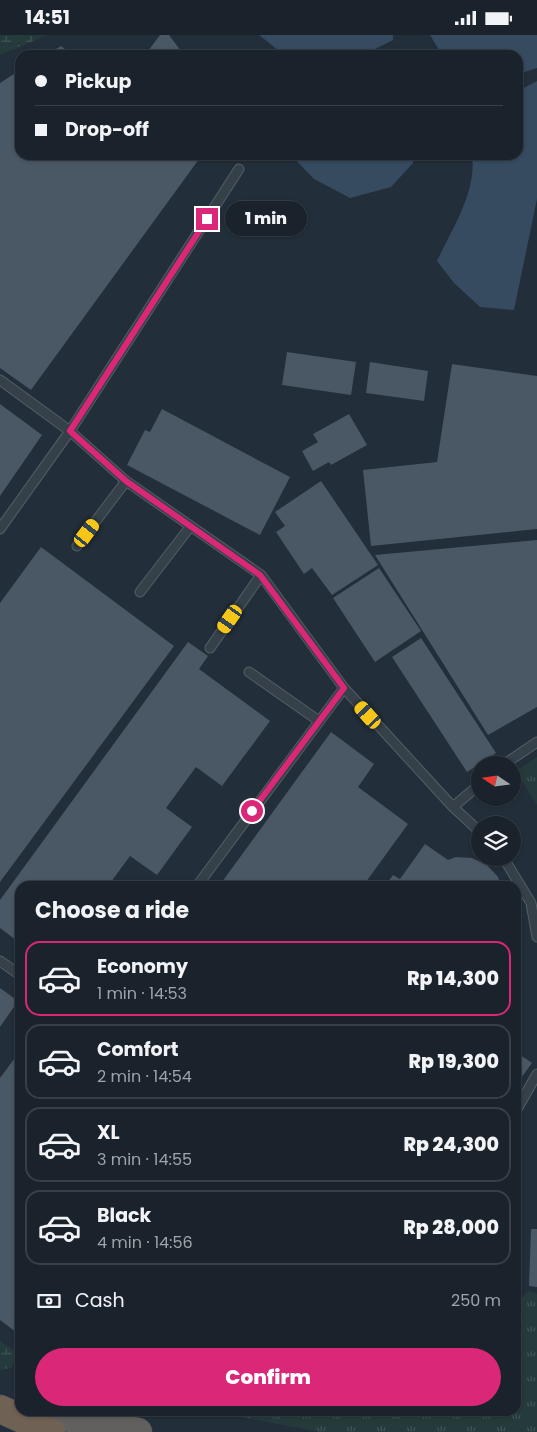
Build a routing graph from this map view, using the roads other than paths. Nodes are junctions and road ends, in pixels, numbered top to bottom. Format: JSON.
{"nodes":[{"id":1,"x":239,"y":169,"type":"dead end"},
{"id":2,"x":0,"y":380,"type":"edge"},
{"id":3,"x":70,"y":431,"type":"junction"},
{"id":4,"x":126,"y":481,"type":"junction"},
{"id":5,"x":190,"y":527,"type":"junction"},
{"id":6,"x":0,"y":529,"type":"edge"},
{"id":7,"x":77,"y":546,"type":"dead end"},
{"id":8,"x":260,"y":575,"type":"junction"},
{"id":9,"x":140,"y":592,"type":"dead end"},
{"id":10,"x":210,"y":648,"type":"dead end"},
{"id":11,"x":248,"y":672,"type":"dead end"},
{"id":12,"x":344,"y":688,"type":"junction"},
{"id":13,"x":318,"y":721,"type":"junction"},
{"id":14,"x":537,"y":742,"type":"edge"},
{"id":15,"x":516,"y":756,"type":"edge"},
{"id":16,"x":471,"y":792,"type":"edge"},
{"id":17,"x":453,"y":807,"type":"junction"},
{"id":18,"x":471,"y":824,"type":"edge"},
{"id":19,"x":508,"y":866,"type":"edge"},
{"id":20,"x":201,"y":881,"type":"edge"},
{"id":21,"x":518,"y":881,"type":"edge"},
{"id":22,"x":521,"y":887,"type":"edge"},
{"id":23,"x":537,"y":937,"type":"edge"},
{"id":24,"x":0,"y":961,"type":"edge"},
{"id":25,"x":15,"y":972,"type":"edge"},
{"id":26,"x":537,"y":1074,"type":"edge"},
{"id":27,"x":521,"y":1102,"type":"edge"},
{"id":28,"x":0,"y":1404,"type":"edge"},
{"id":29,"x":15,"y":1407,"type":"edge"},
{"id":30,"x":0,"y":1409,"type":"edge"},
{"id":31,"x":15,"y":1416,"type":"edge"},
{"id":32,"x":16,"y":1416,"type":"edge"},
{"id":33,"x":60,"y":1416,"type":"edge"},
{"id":34,"x":52,"y":1432,"type":"edge"},
{"id":35,"x":138,"y":1432,"type":"edge"}],
"edges":[{"from":1,"to":3,"type":"lane"},
{"from":2,"to":3,"type":"lane"},
{"from":3,"to":4,"type":"lane"},
{"from":3,"to":6,"type":"lane"},
{"from":4,"to":5,"type":"lane"},
{"from":4,"to":7,"type":"lane"},
{"from":5,"to":8,"type":"lane"},
{"from":5,"to":9,"type":"lane"},
{"from":8,"to":10,"type":"lane"},
{"from":8,"to":12,"type":"lane"},
{"from":11,"to":13,"type":"lane"},
{"from":12,"to":13,"type":"lane"},
{"from":12,"to":17,"type":"lane"},
{"from":13,"to":20,"type":"lane"},
{"from":14,"to":15,"type":"lane"},
{"from":16,"to":17,"type":"lane"},
{"from":17,"to":18,"type":"lane"},
{"from":19,"to":21,"type":"lane"},
{"from":22,"to":23,"type":"lane"},
{"from":24,"to":25,"type":"lane"},
{"from":26,"to":27,"type":"lane"},
{"from":28,"to":29,"type":"highway"},
{"from":30,"to":31,"type":"highway"},
{"from":32,"to":34,"type":"highway"},
{"from":33,"to":35,"type":"highway"}]}
